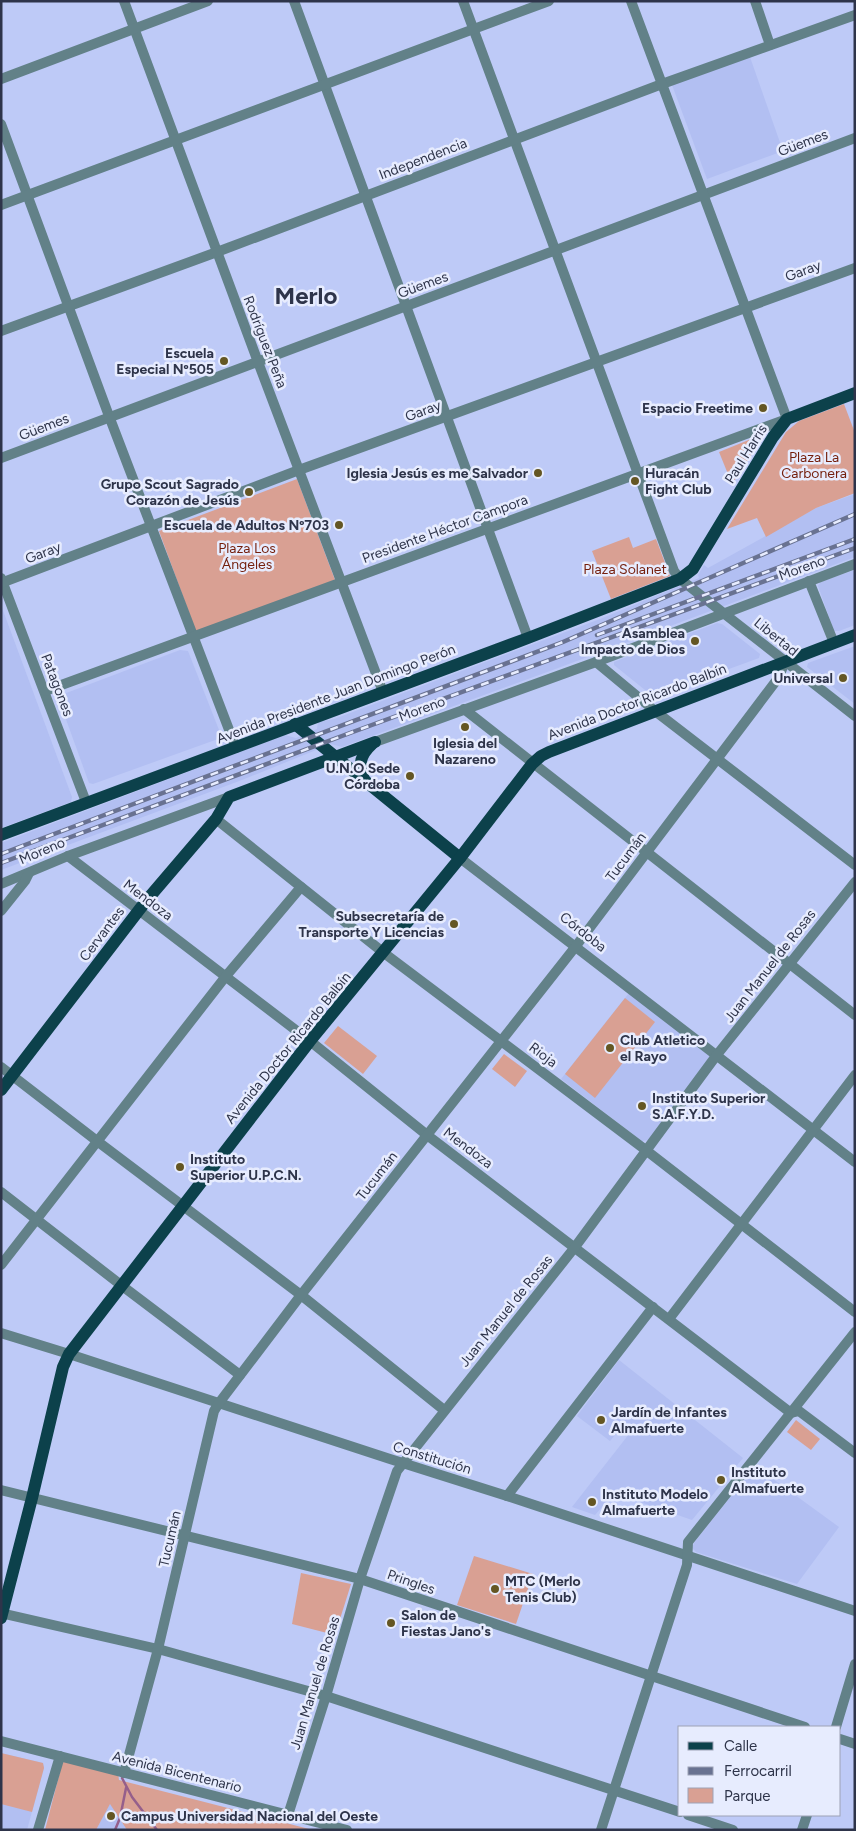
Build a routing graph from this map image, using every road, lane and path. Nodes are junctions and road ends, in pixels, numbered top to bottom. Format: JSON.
{"nodes":[{"id":1,"x":124,"y":1,"type":"edge"},
{"id":2,"x":208,"y":1,"type":"edge"},
{"id":3,"x":294,"y":1,"type":"edge"},
{"id":4,"x":463,"y":1,"type":"edge"},
{"id":5,"x":550,"y":1,"type":"edge"},
{"id":6,"x":631,"y":1,"type":"edge"},
{"id":7,"x":755,"y":1,"type":"edge"},
{"id":8,"x":855,"y":14,"type":"edge"},
{"id":9,"x":135,"y":29,"type":"junction"},
{"id":10,"x":473,"y":29,"type":"junction"},
{"id":11,"x":770,"y":45,"type":"junction"},
{"id":12,"x":1,"y":79,"type":"edge"},
{"id":13,"x":662,"y":84,"type":"junction"},
{"id":14,"x":325,"y":85,"type":"junction"},
{"id":15,"x":1,"y":124,"type":"edge"},
{"id":16,"x":855,"y":138,"type":"edge"},
{"id":17,"x":514,"y":139,"type":"junction"},
{"id":18,"x":176,"y":142,"type":"junction"},
{"id":19,"x":366,"y":195,"type":"junction"},
{"id":20,"x":704,"y":195,"type":"junction"},
{"id":21,"x":28,"y":196,"type":"junction"},
{"id":22,"x":1,"y":205,"type":"edge"},
{"id":23,"x":556,"y":251,"type":"junction"},
{"id":24,"x":217,"y":252,"type":"junction"},
{"id":25,"x":855,"y":268,"type":"edge"},
{"id":26,"x":69,"y":305,"type":"junction"},
{"id":27,"x":407,"y":306,"type":"junction"},
{"id":28,"x":746,"y":306,"type":"junction"},
{"id":29,"x":1,"y":331,"type":"edge"},
{"id":30,"x":258,"y":362,"type":"junction"},
{"id":31,"x":596,"y":362,"type":"junction"},
{"id":32,"x":855,"y":393,"type":"edge"},
{"id":33,"x":109,"y":416,"type":"junction"},
{"id":34,"x":447,"y":416,"type":"junction"},
{"id":35,"x":787,"y":419,"type":"junction"},
{"id":36,"x":1,"y":458,"type":"edge"},
{"id":37,"x":300,"y":470,"type":"junction"},
{"id":38,"x":638,"y":474,"type":"junction"},
{"id":39,"x":151,"y":527,"type":"junction"},
{"id":40,"x":489,"y":529,"type":"junction"},
{"id":41,"x":855,"y":564,"type":"edge"},
{"id":42,"x":680,"y":579,"type":"junction"},
{"id":43,"x":2,"y":581,"type":"edge"},
{"id":44,"x":809,"y":581,"type":"junction"},
{"id":45,"x":342,"y":582,"type":"junction"},
{"id":46,"x":724,"y":613,"type":"junction"},
{"id":47,"x":855,"y":635,"type":"edge"},
{"id":48,"x":194,"y":638,"type":"junction"},
{"id":49,"x":528,"y":638,"type":"junction"},
{"id":50,"x":834,"y":642,"type":"junction"},
{"id":51,"x":785,"y":661,"type":"junction"},
{"id":52,"x":596,"y":662,"type":"junction"},
{"id":53,"x":45,"y":691,"type":"junction"},
{"id":54,"x":383,"y":692,"type":"junction"},
{"id":55,"x":464,"y":709,"type":"junction"},
{"id":56,"x":656,"y":711,"type":"junction"},
{"id":57,"x":855,"y":716,"type":"edge"},
{"id":58,"x":295,"y":724,"type":"junction"},
{"id":59,"x":375,"y":742,"type":"junction"},
{"id":60,"x":236,"y":748,"type":"junction"},
{"id":61,"x":336,"y":757,"type":"junction"},
{"id":62,"x":718,"y":759,"type":"junction"},
{"id":63,"x":532,"y":764,"type":"junction"},
{"id":64,"x":365,"y":781,"type":"junction"},
{"id":65,"x":229,"y":797,"type":"junction"},
{"id":66,"x":86,"y":802,"type":"junction"},
{"id":67,"x":216,"y":819,"type":"junction"},
{"id":68,"x":1,"y":835,"type":"edge"},
{"id":69,"x":646,"y":852,"type":"junction"},
{"id":70,"x":68,"y":856,"type":"junction"},
{"id":71,"x":460,"y":858,"type":"junction"},
{"id":72,"x":855,"y":865,"type":"edge"},
{"id":73,"x":29,"y":874,"type":"junction"},
{"id":74,"x":855,"y":882,"type":"edge"},
{"id":75,"x":1,"y":884,"type":"edge"},
{"id":76,"x":301,"y":887,"type":"junction"},
{"id":77,"x":140,"y":910,"type":"junction"},
{"id":78,"x":1,"y":911,"type":"edge"},
{"id":79,"x":576,"y":946,"type":"junction"},
{"id":80,"x":384,"y":953,"type":"junction"},
{"id":81,"x":788,"y":964,"type":"junction"},
{"id":82,"x":226,"y":976,"type":"junction"},
{"id":83,"x":855,"y":1016,"type":"edge"},
{"id":84,"x":310,"y":1041,"type":"junction"},
{"id":85,"x":502,"y":1041,"type":"junction"},
{"id":86,"x":716,"y":1056,"type":"junction"},
{"id":87,"x":1,"y":1067,"type":"edge"},
{"id":88,"x":855,"y":1075,"type":"edge"},
{"id":89,"x":13,"y":1076,"type":"junction"},
{"id":90,"x":1,"y":1090,"type":"edge"},
{"id":91,"x":814,"y":1130,"type":"junction"},
{"id":92,"x":427,"y":1135,"type":"junction"},
{"id":93,"x":96,"y":1141,"type":"junction"},
{"id":94,"x":648,"y":1151,"type":"junction"},
{"id":95,"x":855,"y":1162,"type":"edge"},
{"id":96,"x":1,"y":1192,"type":"edge"},
{"id":97,"x":182,"y":1205,"type":"junction"},
{"id":98,"x":36,"y":1220,"type":"junction"},
{"id":99,"x":741,"y":1224,"type":"junction"},
{"id":100,"x":575,"y":1247,"type":"junction"},
{"id":101,"x":1,"y":1265,"type":"edge"},
{"id":102,"x":120,"y":1286,"type":"junction"},
{"id":103,"x":301,"y":1295,"type":"junction"},
{"id":104,"x":653,"y":1307,"type":"junction"},
{"id":105,"x":855,"y":1312,"type":"edge"},
{"id":106,"x":669,"y":1319,"type":"junction"},
{"id":107,"x":855,"y":1332,"type":"edge"},
{"id":108,"x":1,"y":1333,"type":"edge"},
{"id":109,"x":69,"y":1354,"type":"junction"},
{"id":110,"x":240,"y":1375,"type":"junction"},
{"id":111,"x":219,"y":1403,"type":"junction"},
{"id":112,"x":444,"y":1410,"type":"junction"},
{"id":113,"x":791,"y":1413,"type":"junction"},
{"id":114,"x":855,"y":1453,"type":"edge"},
{"id":115,"x":403,"y":1463,"type":"junction"},
{"id":116,"x":1,"y":1490,"type":"edge"},
{"id":117,"x":507,"y":1496,"type":"junction"},
{"id":118,"x":32,"y":1498,"type":"junction"},
{"id":119,"x":185,"y":1535,"type":"junction"},
{"id":120,"x":687,"y":1556,"type":"junction"},
{"id":121,"x":360,"y":1579,"type":"junction"},
{"id":122,"x":853,"y":1607,"type":"edge"},
{"id":123,"x":2,"y":1615,"type":"edge"},
{"id":124,"x":158,"y":1649,"type":"junction"},
{"id":125,"x":855,"y":1664,"type":"edge"},
{"id":126,"x":652,"y":1678,"type":"junction"},
{"id":127,"x":326,"y":1696,"type":"junction"},
{"id":128,"x":802,"y":1726,"type":"edge"},
{"id":129,"x":836,"y":1726,"type":"edge"},
{"id":130,"x":841,"y":1739,"type":"edge"},
{"id":131,"x":1,"y":1741,"type":"edge"},
{"id":132,"x":855,"y":1744,"type":"edge"},
{"id":133,"x":60,"y":1756,"type":"junction"},
{"id":134,"x":124,"y":1773,"type":"junction"},
{"id":135,"x":614,"y":1790,"type":"junction"},
{"id":136,"x":678,"y":1811,"type":"edge"},
{"id":137,"x":288,"y":1815,"type":"junction"},
{"id":138,"x":691,"y":1816,"type":"edge"},
{"id":139,"x":807,"y":1816,"type":"edge"},
{"id":140,"x":38,"y":1830,"type":"edge"},
{"id":141,"x":346,"y":1830,"type":"edge"},
{"id":142,"x":601,"y":1830,"type":"edge"},
{"id":143,"x":733,"y":1830,"type":"edge"},
{"id":144,"x":802,"y":1830,"type":"edge"}],
"edges":[{"from":1,"to":9,"type":"street","name":"Rodríguez Peña"},
{"from":2,"to":9,"type":"street"},
{"from":3,"to":14,"type":"street"},
{"from":4,"to":10,"type":"street"},
{"from":5,"to":10,"type":"street"},
{"from":6,"to":13,"type":"street"},
{"from":7,"to":11,"type":"street"},
{"from":8,"to":11,"type":"street","name":"Independencia"},
{"from":9,"to":12,"type":"street"},
{"from":9,"to":18,"type":"street","name":"Rodríguez Peña"},
{"from":10,"to":14,"type":"street"},
{"from":10,"to":17,"type":"street"},
{"from":11,"to":13,"type":"street","name":"Independencia"},
{"from":13,"to":17,"type":"street","name":"Independencia"},
{"from":13,"to":20,"type":"street"},
{"from":14,"to":18,"type":"street"},
{"from":14,"to":19,"type":"street"},
{"from":15,"to":21,"type":"street"},
{"from":16,"to":20,"type":"street","name":"Güemes"},
{"from":17,"to":19,"type":"street","name":"Independencia"},
{"from":17,"to":23,"type":"street"},
{"from":18,"to":21,"type":"street"},
{"from":18,"to":24,"type":"street","name":"Rodríguez Peña"},
{"from":19,"to":24,"type":"street","name":"Independencia"},
{"from":19,"to":27,"type":"street"},
{"from":20,"to":23,"type":"street","name":"Güemes"},
{"from":20,"to":28,"type":"street"},
{"from":21,"to":22,"type":"street"},
{"from":21,"to":26,"type":"street"},
{"from":23,"to":27,"type":"street","name":"Güemes"},
{"from":23,"to":31,"type":"street"},
{"from":24,"to":26,"type":"street","name":"Independencia"},
{"from":24,"to":30,"type":"street","name":"Rodríguez Peña"},
{"from":25,"to":28,"type":"street","name":"Garay"},
{"from":26,"to":29,"type":"street","name":"Independencia"},
{"from":26,"to":33,"type":"street"},
{"from":27,"to":30,"type":"street","name":"Güemes"},
{"from":27,"to":34,"type":"street"},
{"from":28,"to":31,"type":"street","name":"Garay"},
{"from":28,"to":35,"type":"street"},
{"from":30,"to":33,"type":"street","name":"Güemes"},
{"from":30,"to":37,"type":"street","name":"Rodríguez Peña"},
{"from":31,"to":34,"type":"street","name":"Garay"},
{"from":31,"to":38,"type":"street"},
{"from":32,"to":35,"type":"main road","name":"Presidente Héctor Campora"},
{"from":33,"to":36,"type":"street","name":"Güemes"},
{"from":33,"to":39,"type":"street"},
{"from":34,"to":37,"type":"street","name":"Garay"},
{"from":34,"to":40,"type":"street"},
{"from":35,"to":38,"type":"street","name":"Presidente Héctor Campora"},
{"from":35,"to":42,"type":"main road","name":"Paul Harris"},
{"from":37,"to":39,"type":"street","name":"Garay"},
{"from":37,"to":45,"type":"street","name":"Rodríguez Peña"},
{"from":38,"to":40,"type":"street","name":"Presidente Héctor Campora"},
{"from":38,"to":42,"type":"street"},
{"from":39,"to":43,"type":"street","name":"Garay"},
{"from":39,"to":48,"type":"street"},
{"from":40,"to":45,"type":"street","name":"Presidente Héctor Campora"},
{"from":40,"to":49,"type":"street"},
{"from":41,"to":44,"type":"street","name":"Moreno"},
{"from":42,"to":46,"type":"street","name":"Libertad"},
{"from":42,"to":49,"type":"main road","name":"Avenida Presidente Juan Domingo Perón"},
{"from":43,"to":53,"type":"street","name":"Patagones"},
{"from":44,"to":46,"type":"street","name":"Moreno"},
{"from":44,"to":50,"type":"street"},
{"from":45,"to":48,"type":"street","name":"Presidente Héctor Campora"},
{"from":45,"to":54,"type":"street","name":"Rodríguez Peña"},
{"from":46,"to":51,"type":"street","name":"Libertad"},
{"from":46,"to":52,"type":"street","name":"Moreno"},
{"from":47,"to":50,"type":"main road"},
{"from":48,"to":53,"type":"street","name":"Presidente Héctor Campora"},
{"from":48,"to":60,"type":"street"},
{"from":49,"to":54,"type":"main road","name":"Avenida Presidente Juan Domingo Perón"},
{"from":50,"to":51,"type":"main road"},
{"from":51,"to":56,"type":"main road","name":"Avenida Doctor Ricardo Balbín"},
{"from":51,"to":57,"type":"street","name":"Libertad"},
{"from":51,"to":62,"type":"street","name":"Tucumán"},
{"from":52,"to":55,"type":"street","name":"Moreno"},
{"from":52,"to":56,"type":"street"},
{"from":53,"to":66,"type":"street","name":"Patagones"},
{"from":54,"to":58,"type":"main road","name":"Avenida Presidente Juan Domingo Perón"},
{"from":55,"to":59,"type":"street","name":"Moreno"},
{"from":55,"to":63,"type":"street"},
{"from":56,"to":62,"type":"street"},
{"from":56,"to":63,"type":"main road","name":"Avenida Doctor Ricardo Balbín"},
{"from":58,"to":60,"type":"main road","name":"Avenida Presidente Juan Domingo Perón"},
{"from":58,"to":61,"type":"main road","name":"Córdoba"},
{"from":59,"to":61,"type":"main road","name":"Moreno"},
{"from":59,"to":64,"type":"main road"},
{"from":60,"to":66,"type":"main road","name":"Avenida Presidente Juan Domingo Perón"},
{"from":61,"to":64,"type":"main road","name":"Córdoba"},
{"from":61,"to":65,"type":"main road","name":"Moreno"},
{"from":62,"to":69,"type":"street","name":"Tucumán"},
{"from":62,"to":72,"type":"street"},
{"from":63,"to":69,"type":"street"},
{"from":63,"to":71,"type":"main road","name":"Avenida Doctor Ricardo Balbín"},
{"from":64,"to":71,"type":"main road","name":"Córdoba"},
{"from":65,"to":67,"type":"main road","name":"Cervantes"},
{"from":65,"to":70,"type":"street","name":"Moreno"},
{"from":66,"to":68,"type":"main road","name":"Avenida Presidente Juan Domingo Perón"},
{"from":67,"to":76,"type":"street","name":"Rioja"},
{"from":67,"to":77,"type":"main road","name":"Cervantes"},
{"from":69,"to":79,"type":"street","name":"Tucumán"},
{"from":69,"to":81,"type":"street"},
{"from":70,"to":73,"type":"street","name":"Moreno"},
{"from":70,"to":77,"type":"street","name":"Mendoza"},
{"from":71,"to":79,"type":"street","name":"Córdoba"},
{"from":71,"to":80,"type":"main road","name":"Avenida Doctor Ricardo Balbín"},
{"from":73,"to":75,"type":"street","name":"Moreno"},
{"from":73,"to":78,"type":"street"},
{"from":74,"to":81,"type":"street","name":"Juan Manuel de Rosas"},
{"from":76,"to":80,"type":"street","name":"Rioja"},
{"from":76,"to":82,"type":"street"},
{"from":77,"to":82,"type":"street","name":"Mendoza"},
{"from":77,"to":89,"type":"main road","name":"Cervantes"},
{"from":79,"to":85,"type":"street","name":"Tucumán"},
{"from":79,"to":86,"type":"street","name":"Córdoba"},
{"from":80,"to":84,"type":"main road","name":"Avenida Doctor Ricardo Balbín"},
{"from":80,"to":85,"type":"street","name":"Rioja"},
{"from":81,"to":83,"type":"street"},
{"from":81,"to":86,"type":"street","name":"Juan Manuel de Rosas"},
{"from":82,"to":84,"type":"street","name":"Mendoza"},
{"from":82,"to":93,"type":"street"},
{"from":84,"to":92,"type":"street","name":"Mendoza"},
{"from":84,"to":97,"type":"main road","name":"Avenida Doctor Ricardo Balbín"},
{"from":85,"to":92,"type":"street","name":"Tucumán"},
{"from":85,"to":94,"type":"street","name":"Rioja"},
{"from":86,"to":91,"type":"street","name":"Córdoba"},
{"from":86,"to":94,"type":"street","name":"Juan Manuel de Rosas"},
{"from":87,"to":89,"type":"street"},
{"from":88,"to":91,"type":"street"},
{"from":89,"to":90,"type":"main road","name":"Cervantes"},
{"from":89,"to":93,"type":"street"},
{"from":91,"to":95,"type":"street","name":"Córdoba"},
{"from":91,"to":99,"type":"street"},
{"from":92,"to":100,"type":"street","name":"Mendoza"},
{"from":92,"to":103,"type":"street","name":"Tucumán"},
{"from":93,"to":97,"type":"street"},
{"from":93,"to":98,"type":"street"},
{"from":94,"to":99,"type":"street","name":"Rioja"},
{"from":94,"to":100,"type":"street","name":"Juan Manuel de Rosas"},
{"from":96,"to":98,"type":"street"},
{"from":97,"to":102,"type":"main road","name":"Avenida Doctor Ricardo Balbín"},
{"from":97,"to":103,"type":"street"},
{"from":98,"to":101,"type":"street"},
{"from":98,"to":102,"type":"street"},
{"from":99,"to":105,"type":"street","name":"Rioja"},
{"from":99,"to":106,"type":"street"},
{"from":100,"to":104,"type":"street","name":"Mendoza"},
{"from":100,"to":112,"type":"street","name":"Juan Manuel de Rosas"},
{"from":102,"to":109,"type":"main road","name":"Avenida Doctor Ricardo Balbín"},
{"from":102,"to":110,"type":"street"},
{"from":103,"to":110,"type":"street","name":"Tucumán"},
{"from":103,"to":112,"type":"street"},
{"from":104,"to":106,"type":"street","name":"Mendoza"},
{"from":104,"to":117,"type":"street"},
{"from":106,"to":113,"type":"street","name":"Mendoza"},
{"from":107,"to":113,"type":"street"},
{"from":108,"to":109,"type":"street","name":"Constitución"},
{"from":109,"to":111,"type":"street","name":"Constitución"},
{"from":109,"to":118,"type":"main road","name":"Avenida Doctor Ricardo Balbín"},
{"from":110,"to":111,"type":"street","name":"Tucumán"},
{"from":111,"to":115,"type":"street","name":"Constitución"},
{"from":111,"to":119,"type":"street","name":"Tucumán"},
{"from":112,"to":115,"type":"street","name":"Juan Manuel de Rosas"},
{"from":113,"to":114,"type":"street","name":"Mendoza"},
{"from":113,"to":120,"type":"street"},
{"from":115,"to":117,"type":"street","name":"Constitución"},
{"from":115,"to":121,"type":"street","name":"Juan Manuel de Rosas"},
{"from":116,"to":118,"type":"street","name":"Pringles"},
{"from":117,"to":120,"type":"street","name":"Constitución"},
{"from":118,"to":119,"type":"street","name":"Pringles"},
{"from":118,"to":123,"type":"main road","name":"Avenida Doctor Ricardo Balbín"},
{"from":119,"to":121,"type":"street","name":"Pringles"},
{"from":119,"to":124,"type":"street","name":"Tucumán"},
{"from":120,"to":122,"type":"street","name":"Constitución"},
{"from":120,"to":126,"type":"street"},
{"from":121,"to":126,"type":"street","name":"Pringles"},
{"from":121,"to":127,"type":"street","name":"Juan Manuel de Rosas"},
{"from":123,"to":124,"type":"street"},
{"from":124,"to":127,"type":"street"},
{"from":124,"to":134,"type":"street","name":"Tucumán"},
{"from":125,"to":129,"type":"street"},
{"from":126,"to":128,"type":"street","name":"Pringles"},
{"from":126,"to":135,"type":"street"},
{"from":127,"to":135,"type":"street"},
{"from":127,"to":137,"type":"street","name":"Juan Manuel de Rosas"},
{"from":130,"to":132,"type":"street"},
{"from":131,"to":133,"type":"street","name":"Avenida Bicentenario"},
{"from":133,"to":134,"type":"street","name":"Avenida Bicentenario"},
{"from":133,"to":140,"type":"street"},
{"from":134,"to":137,"type":"street","name":"Avenida Bicentenario"},
{"from":135,"to":136,"type":"street"},
{"from":135,"to":142,"type":"street"},
{"from":137,"to":141,"type":"street","name":"Avenida Bicentenario"},
{"from":138,"to":143,"type":"street"},
{"from":139,"to":144,"type":"street"}]}
